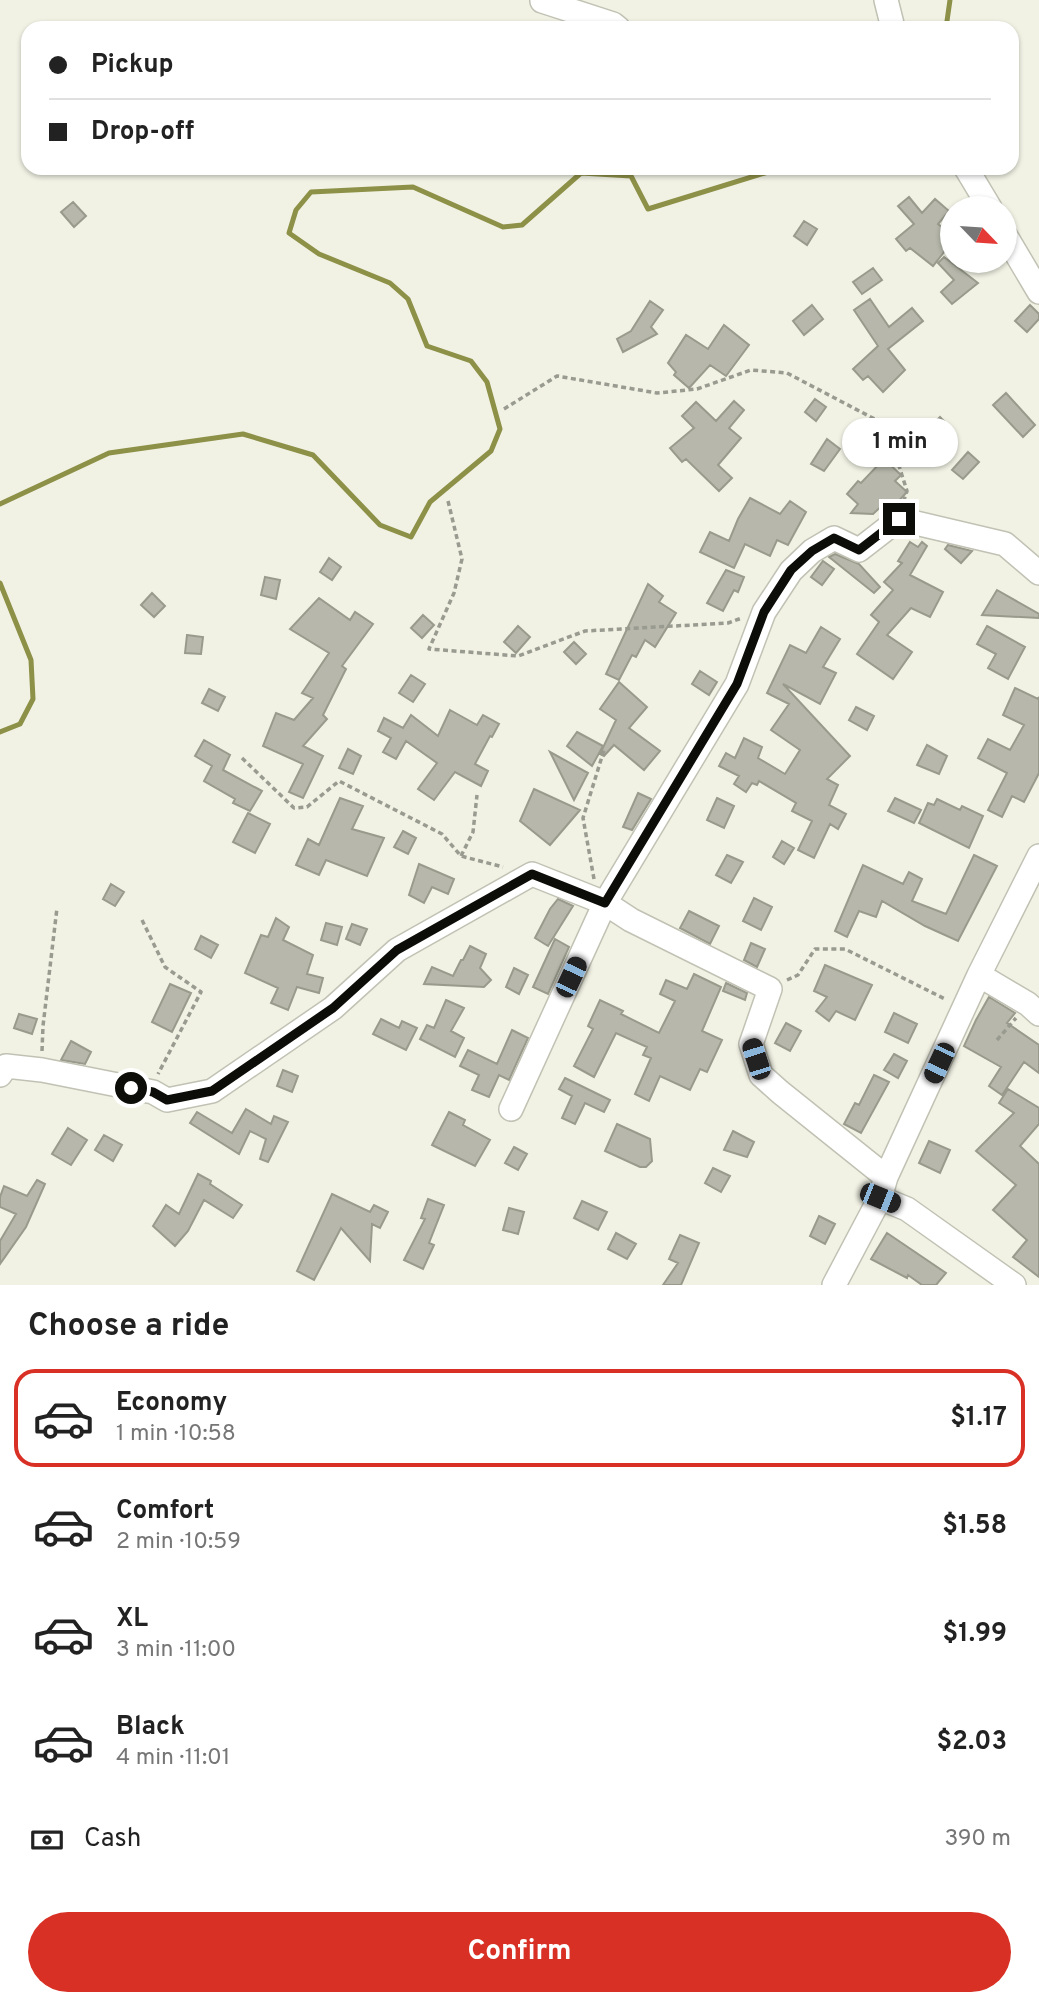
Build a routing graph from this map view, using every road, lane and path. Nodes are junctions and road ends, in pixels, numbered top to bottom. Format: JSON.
{"nodes":[{"id":1,"x":886,"y":0,"type":"edge"},
{"id":2,"x":542,"y":1,"type":"edge"},
{"id":3,"x":604,"y":21,"type":"edge"},
{"id":4,"x":891,"y":21,"type":"edge"},
{"id":5,"x":970,"y":175,"type":"edge"},
{"id":6,"x":983,"y":196,"type":"edge"},
{"id":7,"x":1017,"y":255,"type":"edge"},
{"id":8,"x":1039,"y":292,"type":"edge"},
{"id":9,"x":503,"y":409,"type":"dead end"},
{"id":10,"x":448,"y":500,"type":"dead end"},
{"id":11,"x":899,"y":519,"type":"junction"},
{"id":12,"x":1039,"y":573,"type":"edge"},
{"id":13,"x":764,"y":612,"type":"junction"},
{"id":14,"x":604,"y":750,"type":"dead end"},
{"id":15,"x":242,"y":758,"type":"dead end"},
{"id":16,"x":477,"y":795,"type":"dead end"},
{"id":17,"x":461,"y":856,"type":"junction"},
{"id":18,"x":1039,"y":856,"type":"edge"},
{"id":19,"x":532,"y":874,"type":"junction"},
{"id":20,"x":605,"y":903,"type":"junction"},
{"id":21,"x":57,"y":908,"type":"dead end"},
{"id":22,"x":142,"y":920,"type":"dead end"},
{"id":23,"x":975,"y":985,"type":"junction"},
{"id":24,"x":770,"y":989,"type":"junction"},
{"id":25,"x":1033,"y":1009,"type":"edge"},
{"id":26,"x":996,"y":1040,"type":"dead end"},
{"id":27,"x":2,"y":1068,"type":"edge"},
{"id":28,"x":42,"y":1070,"type":"junction"},
{"id":29,"x":153,"y":1092,"type":"junction"},
{"id":30,"x":511,"y":1109,"type":"dead end"},
{"id":31,"x":883,"y":1187,"type":"junction"},
{"id":32,"x":834,"y":1285,"type":"edge"},
{"id":33,"x":1014,"y":1285,"type":"edge"}],
"edges":[{"from":1,"to":4,"type":"street"},
{"from":2,"to":3,"type":"street"},
{"from":5,"to":6,"type":"street"},
{"from":7,"to":8,"type":"street"},
{"from":9,"to":11,"type":"path"},
{"from":10,"to":13,"type":"path"},
{"from":11,"to":12,"type":"street"},
{"from":11,"to":13,"type":"street"},
{"from":13,"to":20,"type":"street"},
{"from":14,"to":20,"type":"path"},
{"from":15,"to":17,"type":"path"},
{"from":16,"to":17,"type":"path"},
{"from":17,"to":19,"type":"path"},
{"from":18,"to":23,"type":"street"},
{"from":19,"to":20,"type":"street"},
{"from":19,"to":29,"type":"street"},
{"from":20,"to":24,"type":"street"},
{"from":20,"to":30,"type":"street"},
{"from":21,"to":28,"type":"path"},
{"from":22,"to":29,"type":"path"},
{"from":23,"to":24,"type":"path"},
{"from":23,"to":25,"type":"street"},
{"from":23,"to":31,"type":"street"},
{"from":24,"to":31,"type":"street"},
{"from":25,"to":26,"type":"path"},
{"from":27,"to":28,"type":"street"},
{"from":28,"to":29,"type":"street"},
{"from":31,"to":32,"type":"street"},
{"from":31,"to":33,"type":"street"}]}
